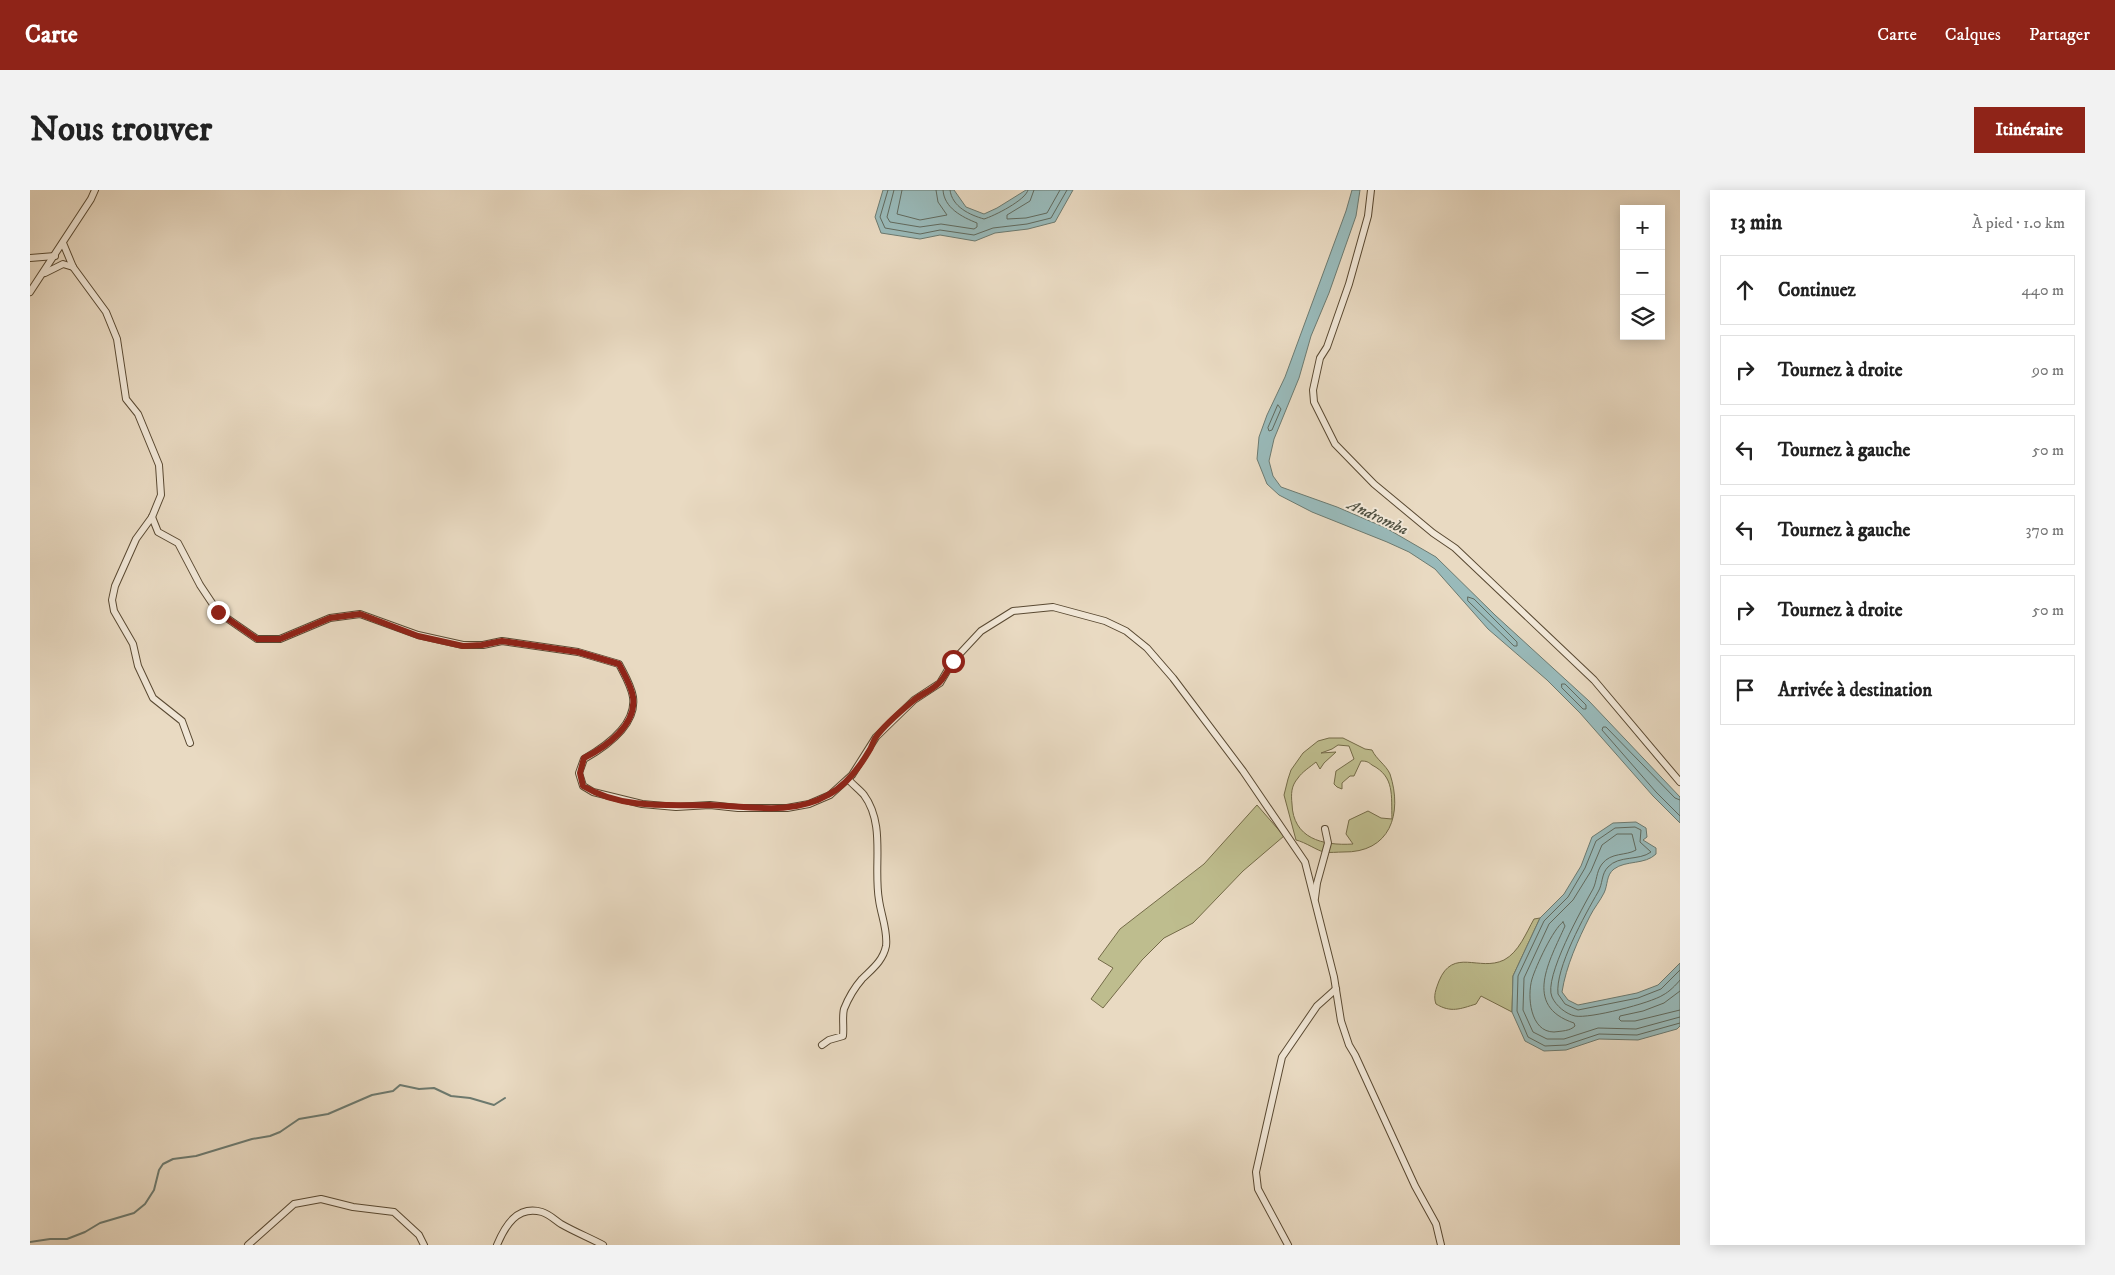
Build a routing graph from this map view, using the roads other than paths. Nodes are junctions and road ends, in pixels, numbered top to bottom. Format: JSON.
{"nodes":[{"id":1,"x":95,"y":190,"type":"edge"},
{"id":2,"x":1371,"y":190,"type":"edge"},
{"id":3,"x":63,"y":243,"type":"junction"},
{"id":4,"x":55,"y":256,"type":"junction"},
{"id":5,"x":30,"y":258,"type":"edge"},
{"id":6,"x":73,"y":267,"type":"junction"},
{"id":7,"x":44,"y":274,"type":"junction"},
{"id":8,"x":30,"y":292,"type":"edge"},
{"id":9,"x":152,"y":516,"type":"junction"},
{"id":10,"x":190,"y":743,"type":"dead end"},
{"id":11,"x":848,"y":779,"type":"junction"},
{"id":12,"x":1680,"y":782,"type":"edge"},
{"id":13,"x":1325,"y":829,"type":"dead end"},
{"id":14,"x":1315,"y":906,"type":"junction"},
{"id":15,"x":1336,"y":989,"type":"junction"},
{"id":16,"x":822,"y":1045,"type":"dead end"},
{"id":17,"x":248,"y":1245,"type":"edge"},
{"id":18,"x":424,"y":1245,"type":"edge"},
{"id":19,"x":497,"y":1245,"type":"edge"},
{"id":20,"x":604,"y":1245,"type":"edge"},
{"id":21,"x":1288,"y":1245,"type":"edge"},
{"id":22,"x":1441,"y":1245,"type":"edge"}],
"edges":[{"from":1,"to":3,"type":"street"},
{"from":2,"to":12,"type":"street"},
{"from":3,"to":4,"type":"street"},
{"from":3,"to":6,"type":"street"},
{"from":4,"to":5,"type":"street"},
{"from":4,"to":7,"type":"street"},
{"from":6,"to":7,"type":"street"},
{"from":6,"to":9,"type":"street"},
{"from":7,"to":8,"type":"street"},
{"from":9,"to":10,"type":"street"},
{"from":9,"to":11,"type":"street"},
{"from":11,"to":14,"type":"street"},
{"from":11,"to":16,"type":"street"},
{"from":13,"to":14,"type":"street"},
{"from":14,"to":15,"type":"street"},
{"from":15,"to":21,"type":"street"},
{"from":15,"to":22,"type":"street"},
{"from":17,"to":18,"type":"street"},
{"from":19,"to":20,"type":"street"}]}
